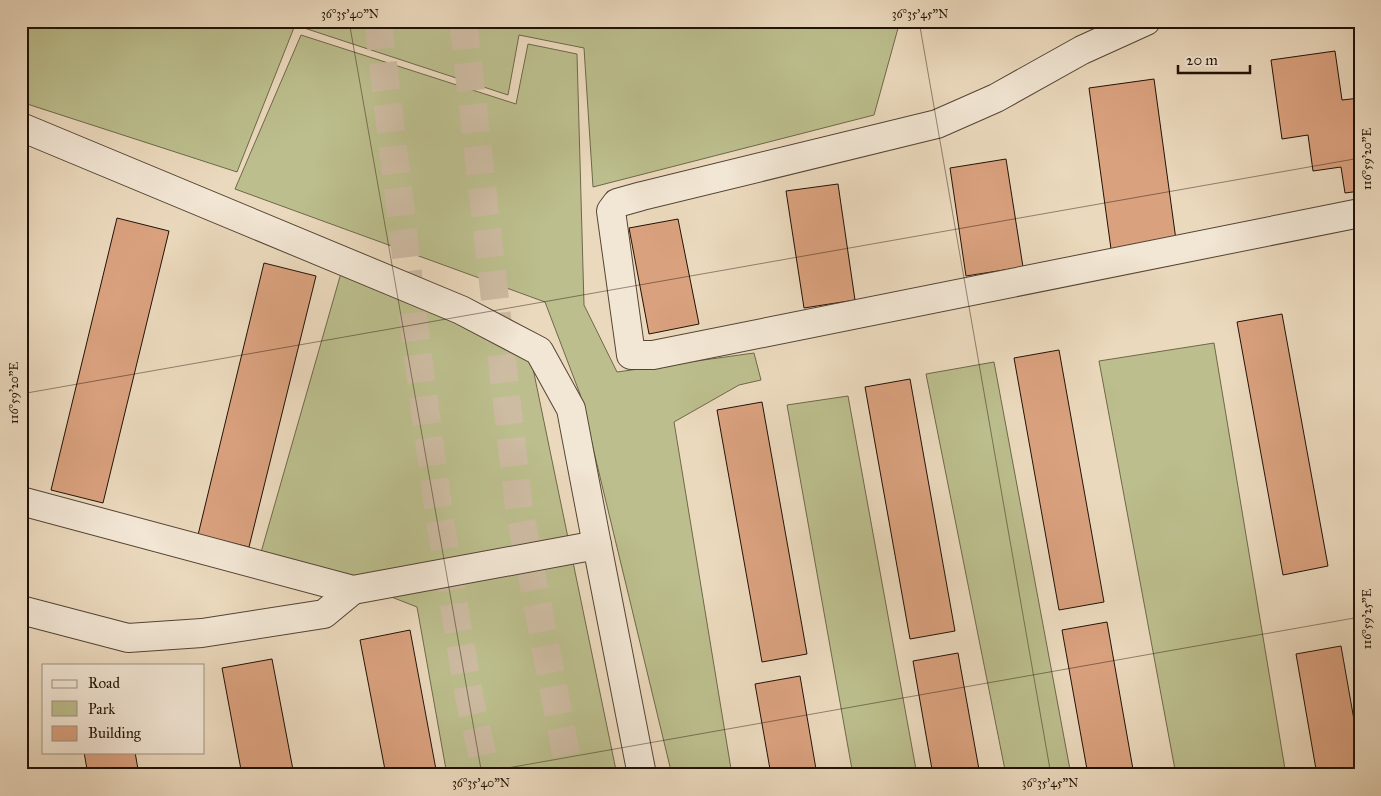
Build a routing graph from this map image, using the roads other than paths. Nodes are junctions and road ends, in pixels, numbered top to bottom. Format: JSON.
{"nodes":[{"id":1,"x":1146,"y":21,"type":"edge"},
{"id":2,"x":21,"y":127,"type":"edge"},
{"id":3,"x":1360,"y":213,"type":"edge"},
{"id":4,"x":21,"y":501,"type":"edge"},
{"id":5,"x":597,"y":545,"type":"junction"},
{"id":6,"x":353,"y":590,"type":"junction"},
{"id":7,"x":21,"y":610,"type":"edge"},
{"id":8,"x":642,"y":775,"type":"edge"}],
"edges":[{"from":1,"to":3,"type":"street"},
{"from":2,"to":5,"type":"street"},
{"from":4,"to":6,"type":"street"},
{"from":5,"to":6,"type":"street"},
{"from":5,"to":8,"type":"street"},
{"from":6,"to":7,"type":"street"}]}
